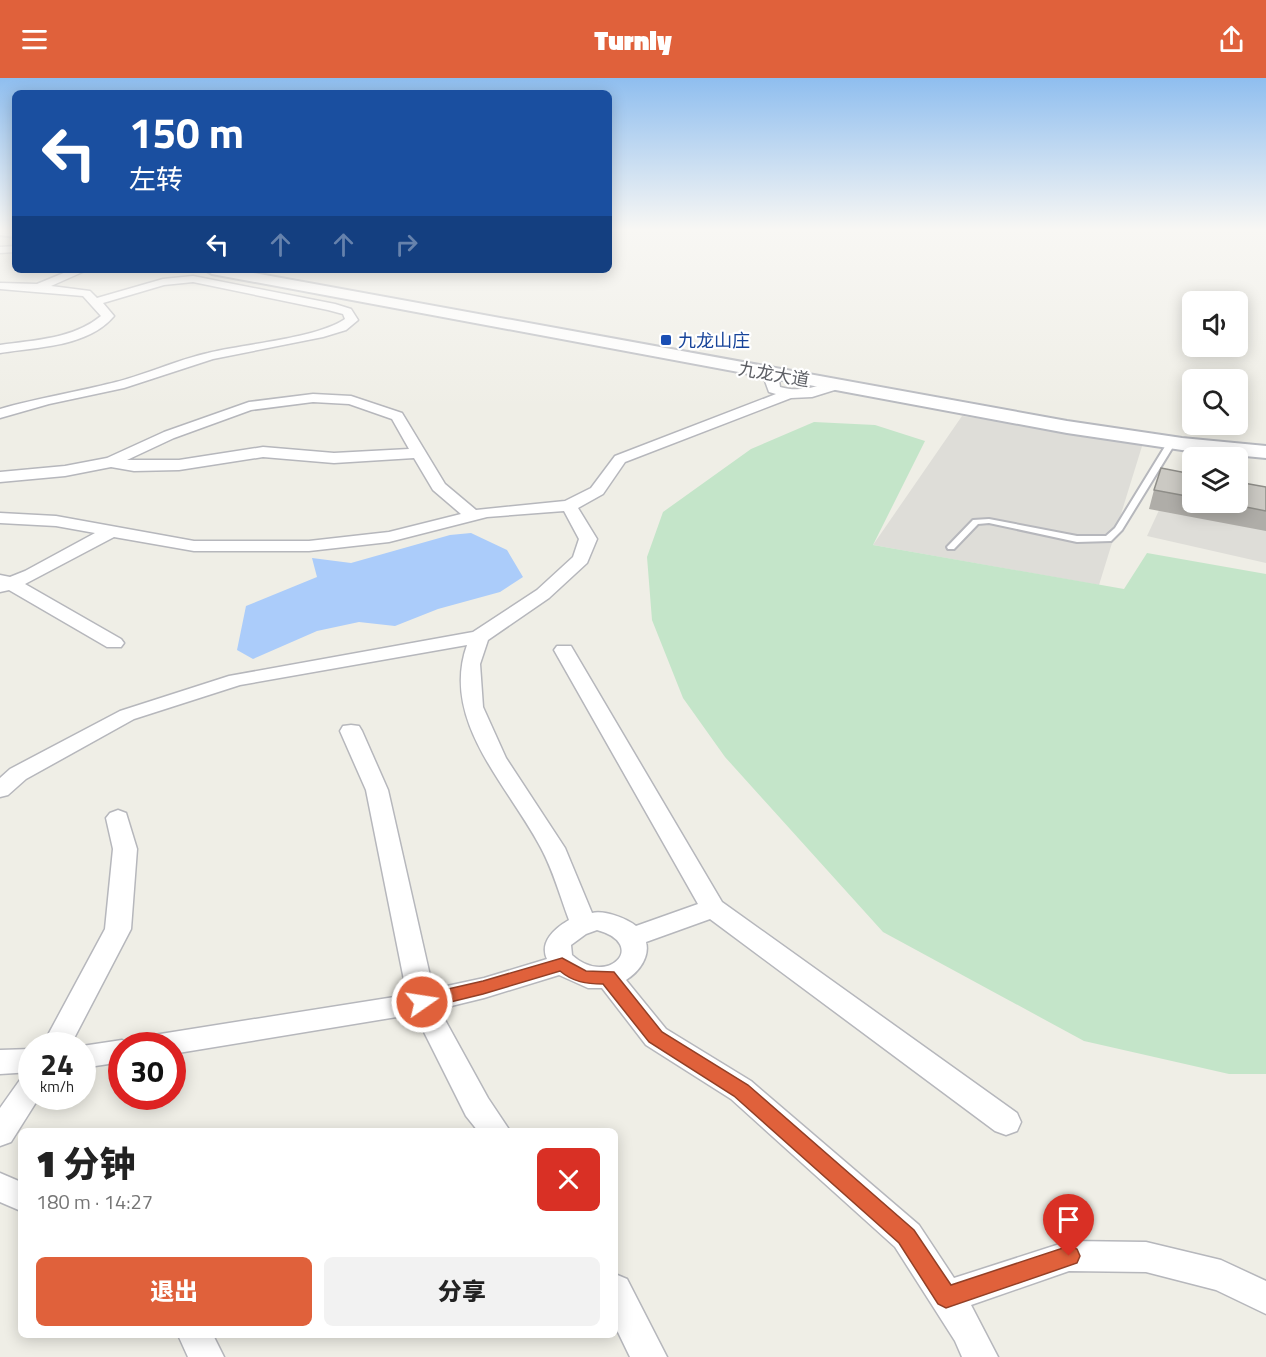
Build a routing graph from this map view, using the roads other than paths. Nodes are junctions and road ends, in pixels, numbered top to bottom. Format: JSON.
{"nodes":[{"id":1,"x":32,"y":288,"type":"edge"},
{"id":2,"x":38,"y":288,"type":"joint"},
{"id":3,"x":109,"y":288,"type":"edge"},
{"id":4,"x":135,"y":288,"type":"edge"},
{"id":5,"x":236,"y":288,"type":"edge"},
{"id":6,"x":308,"y":288,"type":"edge"},
{"id":7,"x":344,"y":288,"type":"edge"},
{"id":8,"x":90,"y":297,"type":"junction"},
{"id":9,"x":0,"y":349,"type":"edge"},
{"id":10,"x":778,"y":374,"type":"junction"},
{"id":11,"x":805,"y":375,"type":"junction"},
{"id":12,"x":836,"y":385,"type":"junction"},
{"id":13,"x":788,"y":394,"type":"junction"},
{"id":14,"x":0,"y":414,"type":"edge"},
{"id":15,"x":1266,"y":441,"type":"edge"},
{"id":16,"x":1172,"y":442,"type":"junction"},
{"id":17,"x":1266,"y":452,"type":"edge"},
{"id":18,"x":419,"y":453,"type":"junction"},
{"id":19,"x":111,"y":462,"type":"junction"},
{"id":20,"x":0,"y":477,"type":"edge"},
{"id":21,"x":569,"y":506,"type":"junction"},
{"id":22,"x":471,"y":515,"type":"junction"},
{"id":23,"x":0,"y":518,"type":"edge"},
{"id":24,"x":112,"y":531,"type":"junction"},
{"id":25,"x":951,"y":547,"type":"dead end"},
{"id":26,"x":3,"y":584,"type":"edge"},
{"id":27,"x":479,"y":637,"type":"junction"},
{"id":28,"x":114,"y":643,"type":"dead end"},
{"id":29,"x":564,"y":651,"type":"dead end"},
{"id":30,"x":351,"y":731,"type":"dead end"},
{"id":31,"x":0,"y":790,"type":"edge"},
{"id":32,"x":118,"y":818,"type":"dead end"},
{"id":33,"x":713,"y":908,"type":"junction"},
{"id":34,"x":584,"y":923,"type":"junction"},
{"id":35,"x":632,"y":937,"type":"junction"},
{"id":36,"x":562,"y":964,"type":"junction"},
{"id":37,"x":608,"y":977,"type":"junction"},
{"id":38,"x":422,"y":1002,"type":"junction"},
{"id":39,"x":63,"y":1032,"type":"edge"},
{"id":40,"x":186,"y":1041,"type":"edge"},
{"id":41,"x":18,"y":1061,"type":"edge"},
{"id":42,"x":0,"y":1062,"type":"edge"},
{"id":43,"x":18,"y":1106,"type":"edge"},
{"id":44,"x":1006,"y":1122,"type":"dead end"},
{"id":45,"x":493,"y":1128,"type":"edge"},
{"id":46,"x":0,"y":1133,"type":"edge"},
{"id":47,"x":0,"y":1187,"type":"edge"},
{"id":48,"x":18,"y":1196,"type":"edge"},
{"id":49,"x":618,"y":1296,"type":"edge"},
{"id":50,"x":946,"y":1297,"type":"junction"},
{"id":51,"x":1266,"y":1298,"type":"edge"},
{"id":52,"x":196,"y":1338,"type":"edge"},
{"id":53,"x":206,"y":1357,"type":"edge"},
{"id":54,"x":649,"y":1357,"type":"edge"},
{"id":55,"x":981,"y":1357,"type":"edge"}],
"edges":[{"from":1,"to":2,"type":"street"},
{"from":2,"to":8,"type":"street"},
{"from":3,"to":8,"type":"street"},
{"from":4,"to":8,"type":"street"},
{"from":5,"to":14,"type":"street"},
{"from":6,"to":10,"type":"main road","name":"九龙大道"},
{"from":7,"to":11,"type":"main road","name":"九龙大道"},
{"from":8,"to":9,"type":"street"},
{"from":10,"to":11,"type":"main road","name":"九龙大道"},
{"from":10,"to":13,"type":"street"},
{"from":11,"to":12,"type":"main road","name":"九龙大道"},
{"from":11,"to":15,"type":"main road","name":"九龙大道"},
{"from":12,"to":13,"type":"street"},
{"from":12,"to":16,"type":"main road","name":"九龙大道"},
{"from":13,"to":21,"type":"street"},
{"from":16,"to":17,"type":"main road","name":"九龙大道"},
{"from":16,"to":25,"type":"lane"},
{"from":18,"to":19,"type":"street"},
{"from":18,"to":19,"type":"street"},
{"from":18,"to":22,"type":"street"},
{"from":19,"to":20,"type":"street"},
{"from":21,"to":22,"type":"street"},
{"from":21,"to":27,"type":"street"},
{"from":22,"to":24,"type":"street"},
{"from":23,"to":24,"type":"street"},
{"from":24,"to":26,"type":"street"},
{"from":26,"to":28,"type":"street"},
{"from":27,"to":31,"type":"street"},
{"from":27,"to":34,"type":"street"},
{"from":29,"to":33,"type":"street"},
{"from":30,"to":38,"type":"street"},
{"from":32,"to":39,"type":"street"},
{"from":33,"to":35,"type":"street"},
{"from":33,"to":44,"type":"street"},
{"from":34,"to":35,"type":"street"},
{"from":34,"to":36,"type":"street"},
{"from":35,"to":37,"type":"street"},
{"from":36,"to":37,"type":"street"},
{"from":36,"to":38,"type":"street"},
{"from":37,"to":50,"type":"street"},
{"from":38,"to":40,"type":"street"},
{"from":38,"to":45,"type":"street"},
{"from":41,"to":42,"type":"street"},
{"from":43,"to":46,"type":"street"},
{"from":47,"to":48,"type":"street"},
{"from":49,"to":54,"type":"street"},
{"from":50,"to":51,"type":"street"},
{"from":50,"to":55,"type":"street"},
{"from":52,"to":53,"type":"street"}]}
